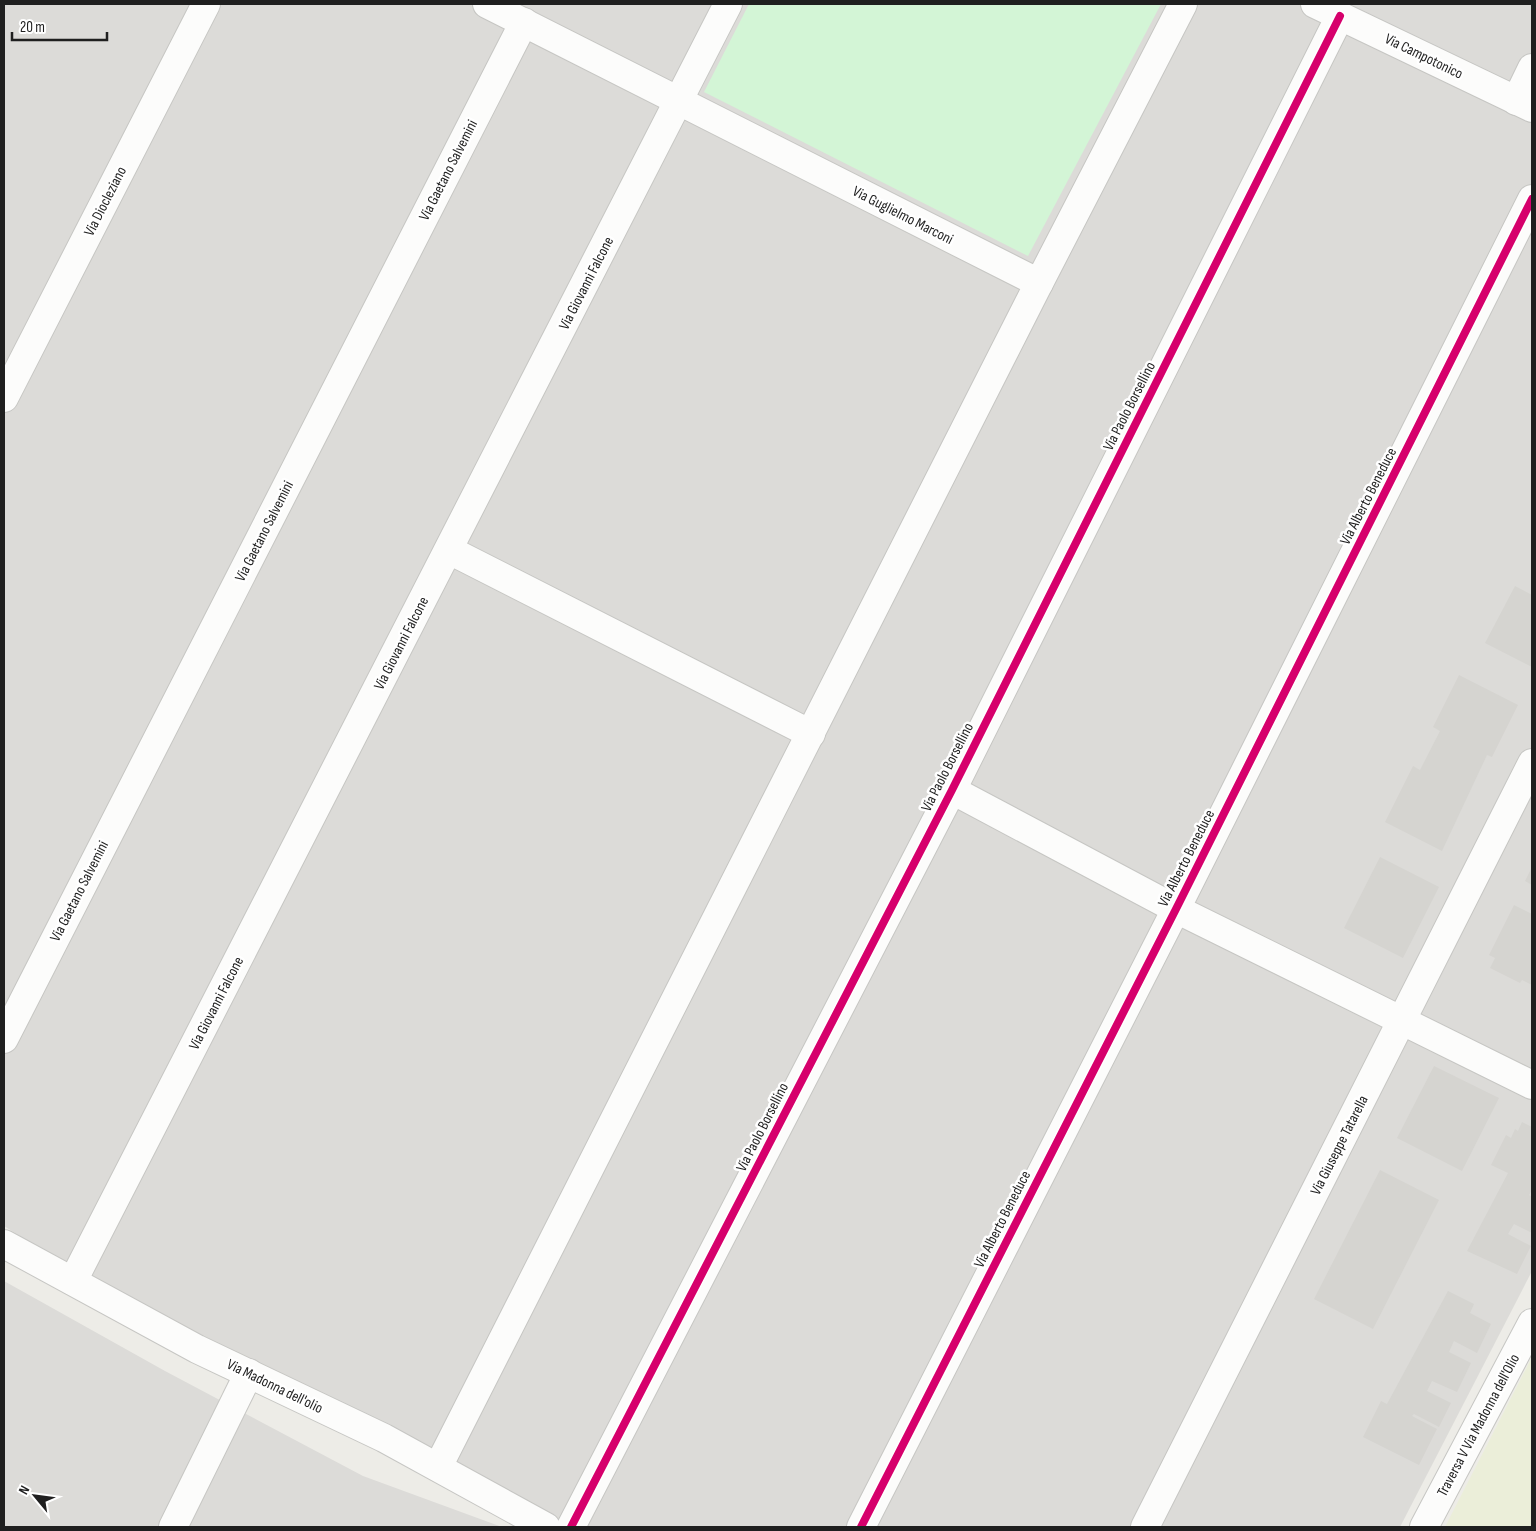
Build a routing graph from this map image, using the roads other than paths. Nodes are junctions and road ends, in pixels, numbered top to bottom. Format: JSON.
{"nodes":[{"id":1,"x":206,"y":4,"type":"edge"},
{"id":2,"x":488,"y":4,"type":"edge"},
{"id":3,"x":728,"y":4,"type":"edge"},
{"id":4,"x":1183,"y":4,"type":"edge"},
{"id":5,"x":1315,"y":4,"type":"edge"},
{"id":6,"x":1340,"y":16,"type":"junction"},
{"id":7,"x":524,"y":22,"type":"junction"},
{"id":8,"x":1532,"y":68,"type":"edge"},
{"id":9,"x":680,"y":102,"type":"junction"},
{"id":10,"x":1524,"y":104,"type":"edge"},
{"id":11,"x":1532,"y":199,"type":"edge"},
{"id":12,"x":1039,"y":283,"type":"junction"},
{"id":13,"x":4,"y":398,"type":"edge"},
{"id":14,"x":449,"y":550,"type":"junction"},
{"id":15,"x":811,"y":734,"type":"junction"},
{"id":16,"x":1532,"y":763,"type":"edge"},
{"id":17,"x":952,"y":790,"type":"junction"},
{"id":18,"x":1176,"y":909,"type":"junction"},
{"id":19,"x":1402,"y":1021,"type":"junction"},
{"id":20,"x":4,"y":1040,"type":"edge"},
{"id":21,"x":1532,"y":1085,"type":"edge"},
{"id":22,"x":4,"y":1244,"type":"edge"},
{"id":23,"x":73,"y":1281,"type":"junction"},
{"id":24,"x":1532,"y":1323,"type":"edge"},
{"id":25,"x":249,"y":1373,"type":"junction"},
{"id":26,"x":438,"y":1467,"type":"junction"},
{"id":27,"x":173,"y":1527,"type":"edge"},
{"id":28,"x":546,"y":1527,"type":"edge"},
{"id":29,"x":571,"y":1527,"type":"edge"},
{"id":30,"x":860,"y":1527,"type":"edge"},
{"id":31,"x":1145,"y":1527,"type":"edge"},
{"id":32,"x":1424,"y":1527,"type":"edge"}],
"edges":[{"from":1,"to":13,"type":"street","name":"Via Diocleziano"},
{"from":2,"to":7,"type":"street","name":"Via Guglielmo Marconi"},
{"from":3,"to":9,"type":"street","name":"Via Giovanni Falcone"},
{"from":4,"to":12,"type":"street"},
{"from":5,"to":6,"type":"street","name":"Via Campotonico"},
{"from":6,"to":10,"type":"street","name":"Via Campotonico"},
{"from":6,"to":17,"type":"street","name":"Via Paolo Borsellino"},
{"from":7,"to":9,"type":"street","name":"Via Guglielmo Marconi"},
{"from":7,"to":20,"type":"street","name":"Via Gaetano Salvemini"},
{"from":8,"to":10,"type":"street"},
{"from":9,"to":12,"type":"street","name":"Via Guglielmo Marconi"},
{"from":9,"to":14,"type":"street","name":"Via Giovanni Falcone"},
{"from":11,"to":18,"type":"street","name":"Via Alberto Beneduce"},
{"from":12,"to":15,"type":"street"},
{"from":14,"to":15,"type":"street"},
{"from":14,"to":23,"type":"street","name":"Via Giovanni Falcone"},
{"from":15,"to":26,"type":"street"},
{"from":16,"to":19,"type":"street","name":"Via Giuseppe Tatarella"},
{"from":17,"to":18,"type":"street"},
{"from":17,"to":29,"type":"street","name":"Via Paolo Borsellino"},
{"from":18,"to":19,"type":"street"},
{"from":18,"to":30,"type":"street","name":"Via Alberto Beneduce"},
{"from":19,"to":21,"type":"street"},
{"from":19,"to":31,"type":"street","name":"Via Giuseppe Tatarella"},
{"from":22,"to":23,"type":"street","name":"Via Madonna dell'olio"},
{"from":23,"to":25,"type":"street","name":"Via Madonna dell'olio"},
{"from":24,"to":32,"type":"street","name":"Traversa V Via Madonna dell'Olio"},
{"from":25,"to":26,"type":"street","name":"Via Madonna dell'olio"},
{"from":25,"to":27,"type":"street"},
{"from":26,"to":28,"type":"street","name":"Via Madonna dell'olio"}]}
